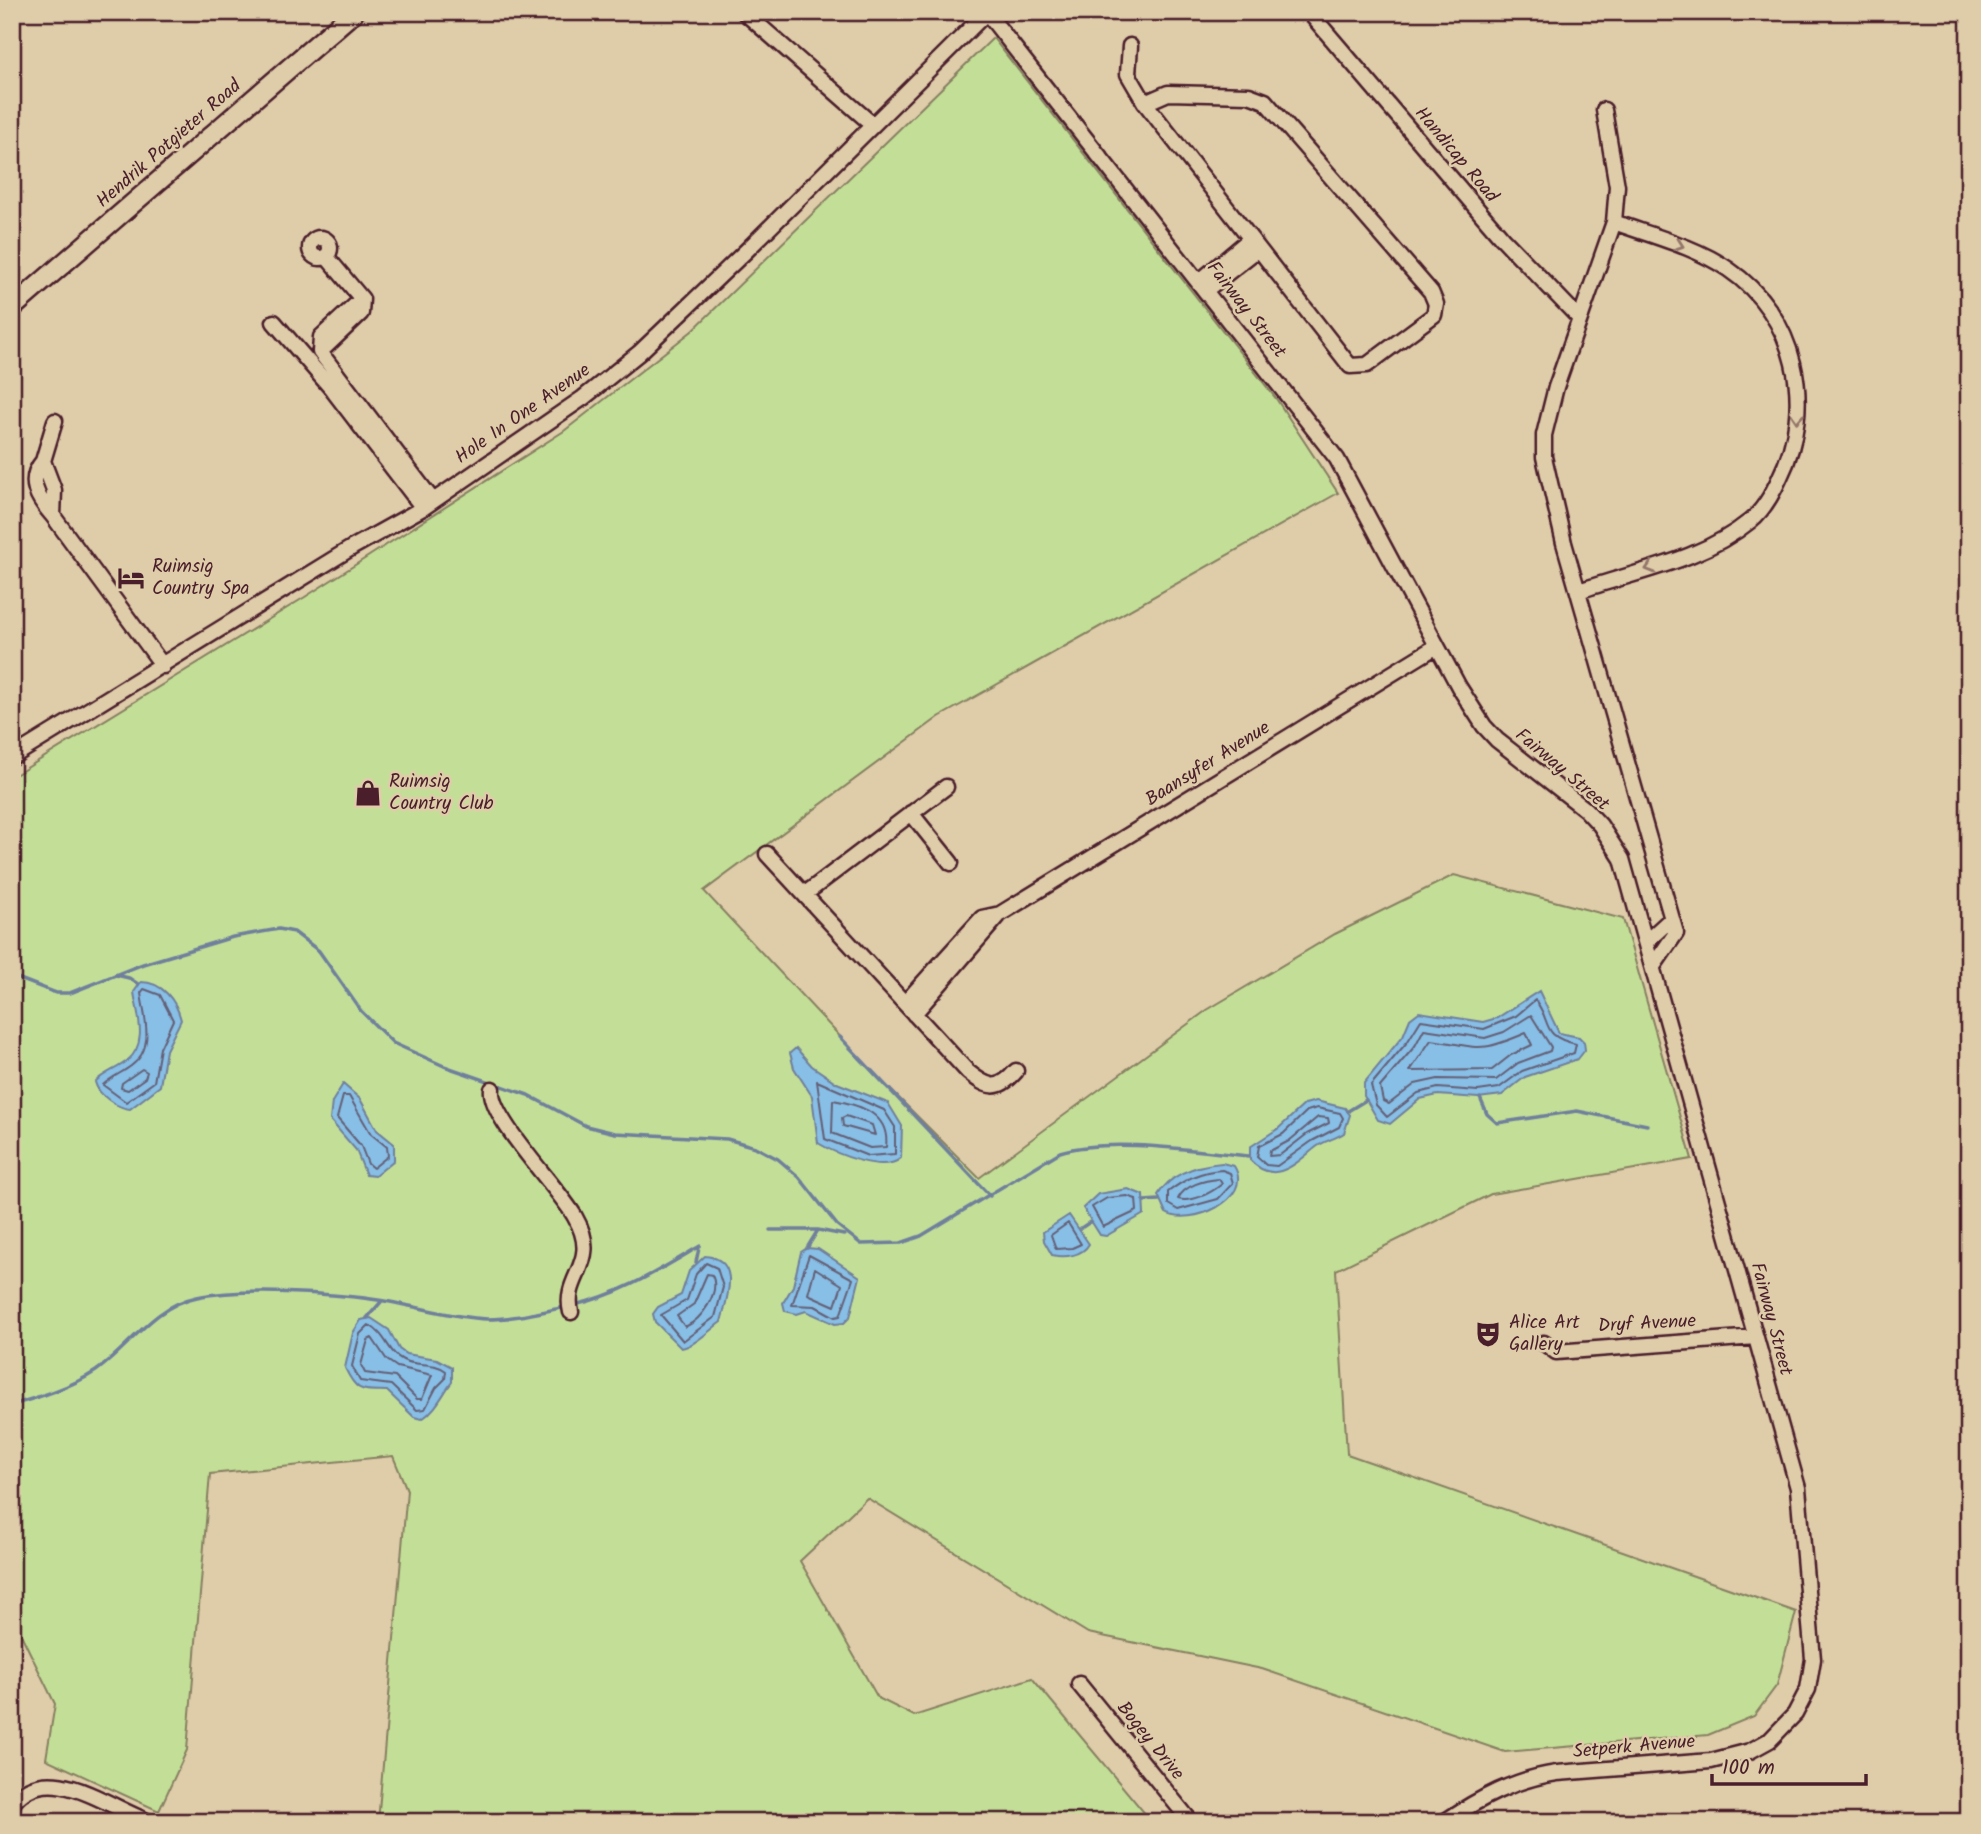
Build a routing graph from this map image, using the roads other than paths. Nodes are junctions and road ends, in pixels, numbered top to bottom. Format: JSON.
{"nodes":[{"id":1,"x":354,"y":12,"type":"edge"},
{"id":2,"x":744,"y":12,"type":"edge"},
{"id":3,"x":1309,"y":12,"type":"edge"},
{"id":4,"x":987,"y":13,"type":"edge"},
{"id":5,"x":1130,"y":46,"type":"dead end"},
{"id":6,"x":1145,"y":103,"type":"junction"},
{"id":7,"x":1604,"y":110,"type":"dead end"},
{"id":8,"x":873,"y":125,"type":"junction"},
{"id":9,"x":1615,"y":222,"type":"junction"},
{"id":10,"x":1254,"y":244,"type":"junction"},
{"id":11,"x":326,"y":256,"type":"dead end"},
{"id":12,"x":1203,"y":286,"type":"junction"},
{"id":13,"x":12,"y":307,"type":"edge"},
{"id":14,"x":1579,"y":318,"type":"junction"},
{"id":15,"x":274,"y":322,"type":"dead end"},
{"id":16,"x":55,"y":421,"type":"dead end"},
{"id":17,"x":428,"y":504,"type":"junction"},
{"id":18,"x":1579,"y":591,"type":"junction"},
{"id":19,"x":1437,"y":646,"type":"junction"},
{"id":20,"x":163,"y":666,"type":"junction"},
{"id":21,"x":12,"y":757,"type":"edge"},
{"id":22,"x":946,"y":787,"type":"dead end"},
{"id":23,"x":911,"y":814,"type":"junction"},
{"id":24,"x":767,"y":854,"type":"dead end"},
{"id":25,"x":951,"y":863,"type":"dead end"},
{"id":26,"x":805,"y":894,"type":"junction"},
{"id":27,"x":1671,"y":919,"type":"junction"},
{"id":28,"x":1647,"y":941,"type":"junction"},
{"id":29,"x":1654,"y":965,"type":"junction"},
{"id":30,"x":910,"y":1009,"type":"junction"},
{"id":31,"x":1016,"y":1071,"type":"dead end"},
{"id":32,"x":492,"y":1089,"type":"dead end"},
{"id":33,"x":569,"y":1305,"type":"dead end"},
{"id":34,"x":1756,"y":1337,"type":"junction"},
{"id":35,"x":1544,"y":1343,"type":"dead end"},
{"id":36,"x":1079,"y":1684,"type":"dead end"},
{"id":37,"x":1808,"y":1689,"type":"joint"},
{"id":38,"x":12,"y":1804,"type":"edge"},
{"id":39,"x":150,"y":1822,"type":"edge"},
{"id":40,"x":1191,"y":1822,"type":"edge"},
{"id":41,"x":1444,"y":1822,"type":"edge"}],
"edges":[{"from":1,"to":13,"type":"main road","name":"Hendrik Potgieter Road"},
{"from":2,"to":8,"type":"street"},
{"from":3,"to":14,"type":"street","name":"Handicap Road"},
{"from":4,"to":8,"type":"street","name":"Hole In One Avenue"},
{"from":4,"to":12,"type":"street","name":"Fairway Street"},
{"from":5,"to":6,"type":"street"},
{"from":6,"to":10,"type":"street"},
{"from":6,"to":10,"type":"street"},
{"from":7,"to":9,"type":"street"},
{"from":8,"to":17,"type":"street","name":"Hole In One Avenue"},
{"from":9,"to":14,"type":"street"},
{"from":9,"to":18,"type":"street","one_way":true},
{"from":10,"to":12,"type":"street"},
{"from":11,"to":17,"type":"street"},
{"from":12,"to":19,"type":"street","name":"Fairway Street"},
{"from":14,"to":18,"type":"street"},
{"from":15,"to":17,"type":"street"},
{"from":16,"to":20,"type":"street"},
{"from":17,"to":20,"type":"street","name":"Hole In One Avenue"},
{"from":18,"to":27,"type":"street"},
{"from":19,"to":28,"type":"street","name":"Fairway Street"},
{"from":19,"to":30,"type":"street","name":"Baansyfer Avenue"},
{"from":20,"to":21,"type":"street","name":"Hole In One Avenue"},
{"from":22,"to":23,"type":"street"},
{"from":23,"to":25,"type":"street"},
{"from":23,"to":26,"type":"street"},
{"from":24,"to":26,"type":"street"},
{"from":26,"to":30,"type":"street"},
{"from":27,"to":28,"type":"street"},
{"from":27,"to":29,"type":"street"},
{"from":28,"to":29,"type":"street","name":"Fairway Street"},
{"from":29,"to":34,"type":"street","name":"Fairway Street"},
{"from":30,"to":31,"type":"street"},
{"from":32,"to":33,"type":"street"},
{"from":34,"to":35,"type":"street","name":"Dryf Avenue"},
{"from":34,"to":37,"type":"street","name":"Fairway Street"},
{"from":36,"to":40,"type":"street","name":"Bogey Drive"},
{"from":37,"to":41,"type":"street","name":"Setperk Avenue"},
{"from":38,"to":39,"type":"street"}]}
